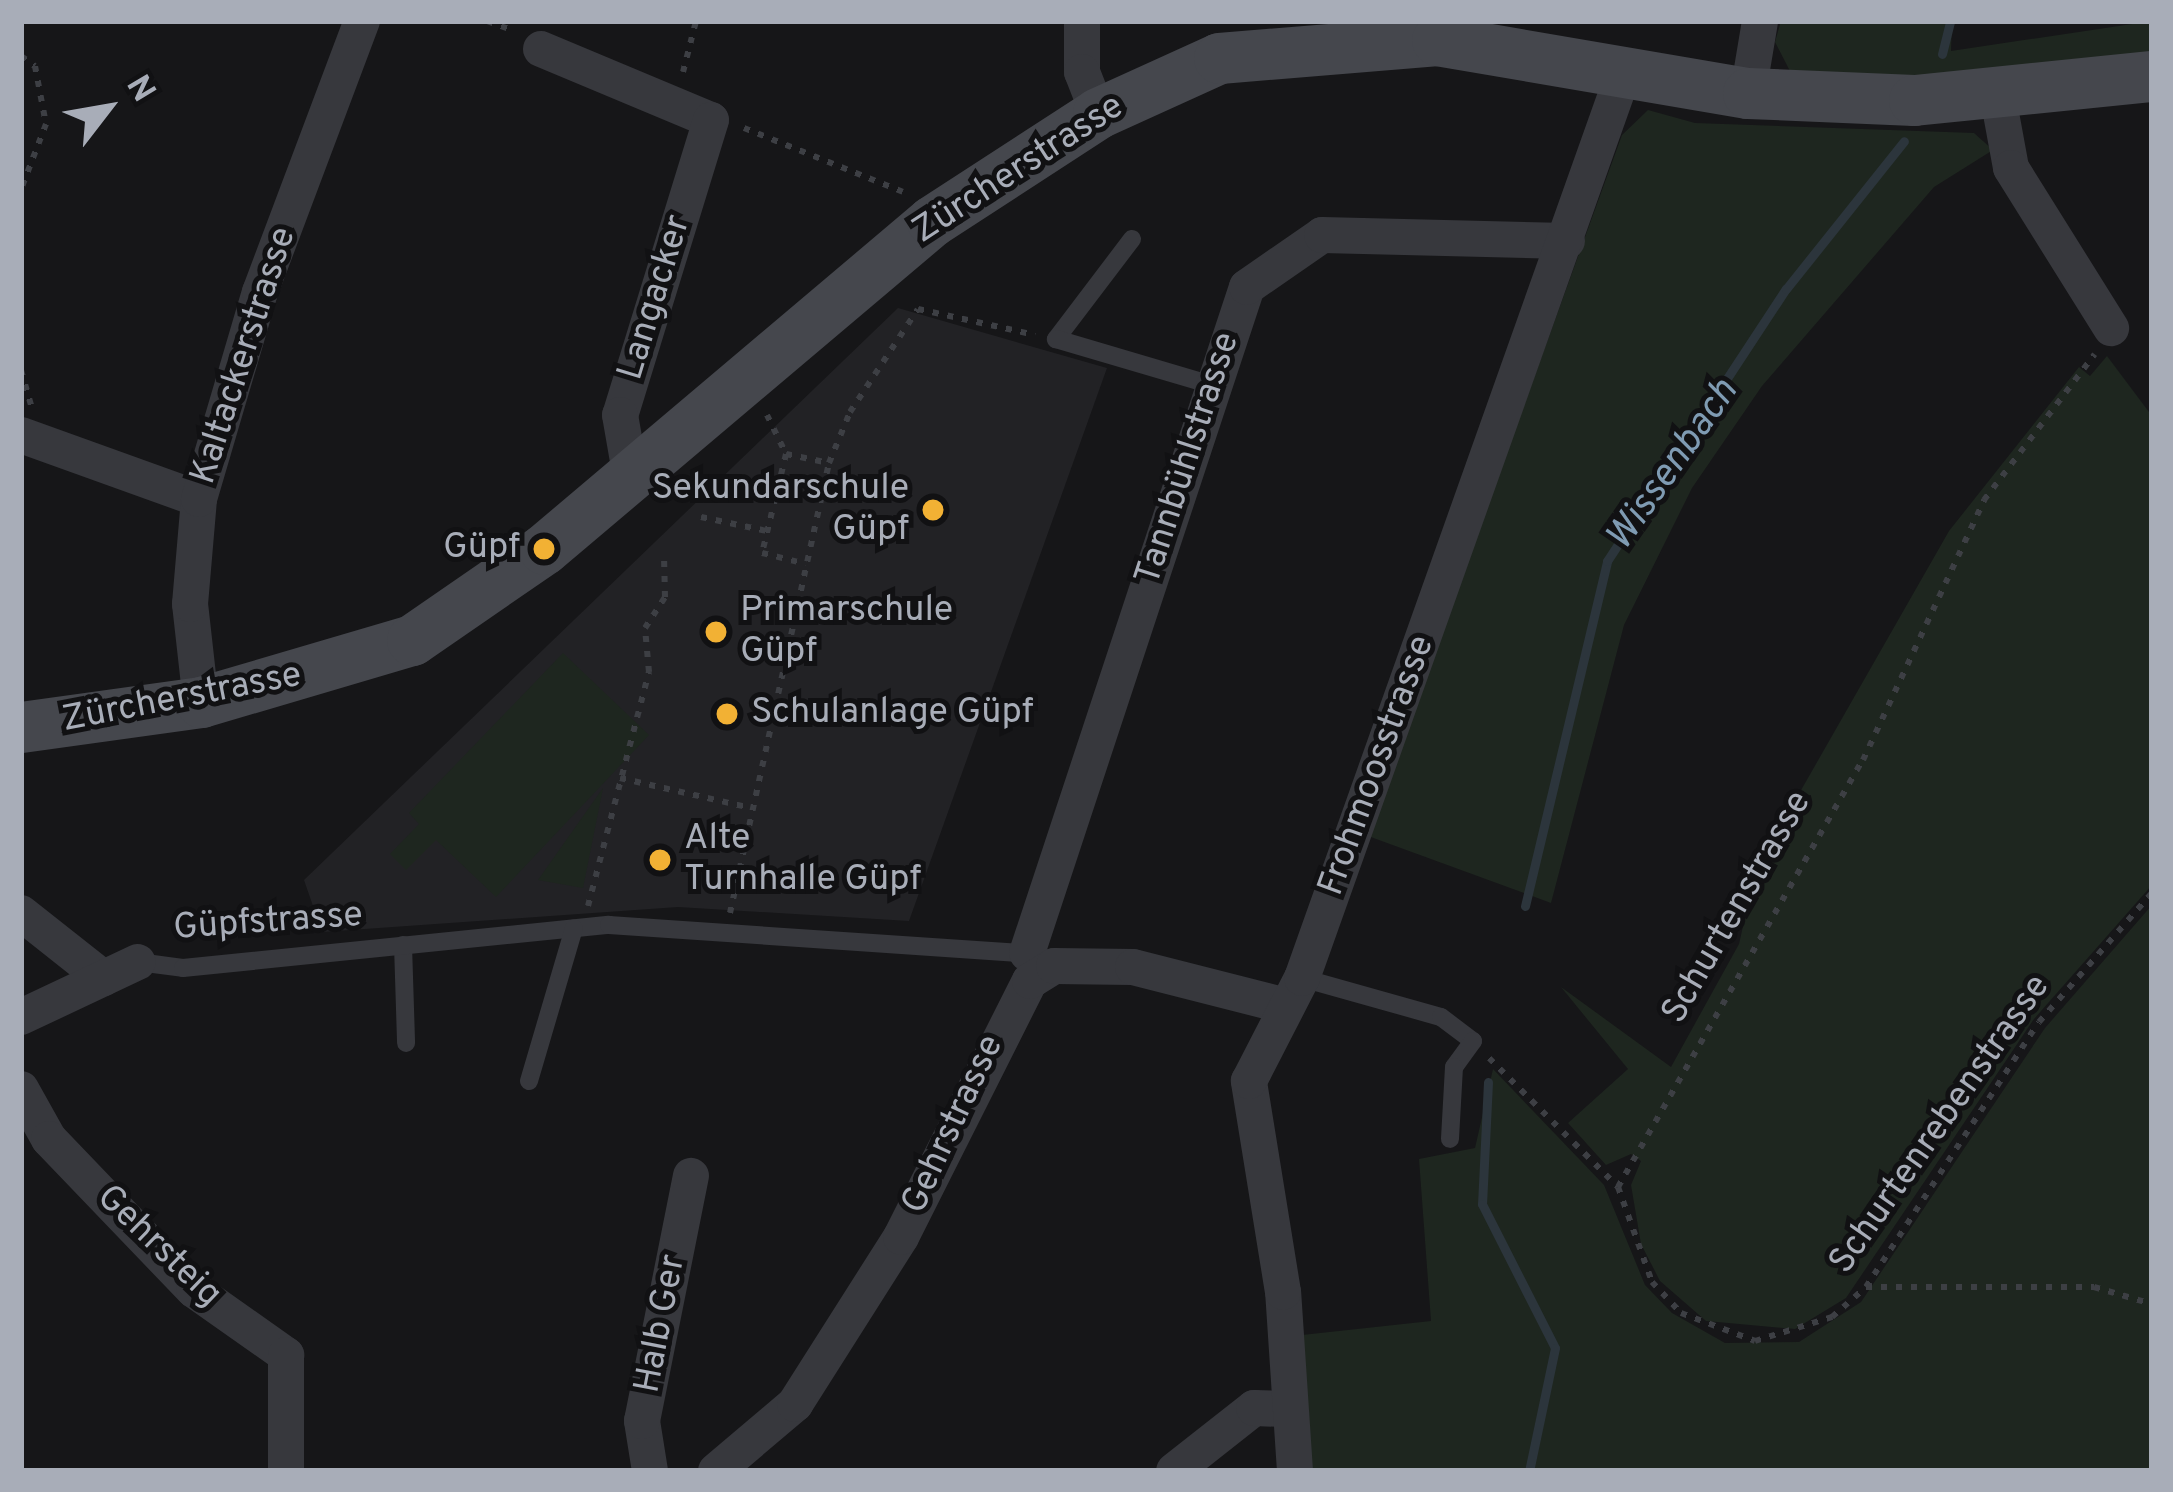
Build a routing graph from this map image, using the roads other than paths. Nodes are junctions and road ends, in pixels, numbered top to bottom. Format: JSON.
{"nodes":[{"id":1,"x":362,"y":21,"type":"edge"},
{"id":2,"x":1082,"y":21,"type":"edge"},
{"id":3,"x":1760,"y":21,"type":"edge"},
{"id":4,"x":541,"y":49,"type":"dead end"},
{"id":5,"x":1624,"y":72,"type":"junction"},
{"id":6,"x":2152,"y":76,"type":"edge"},
{"id":7,"x":1748,"y":93,"type":"junction"},
{"id":8,"x":1998,"y":97,"type":"junction"},
{"id":9,"x":1098,"y":113,"type":"junction"},
{"id":10,"x":1132,"y":239,"type":"dead end"},
{"id":11,"x":1567,"y":241,"type":"junction"},
{"id":12,"x":2111,"y":328,"type":"road end"},
{"id":13,"x":1212,"y":385,"type":"junction"},
{"id":14,"x":21,"y":435,"type":"edge"},
{"id":15,"x":632,"y":478,"type":"junction"},
{"id":16,"x":199,"y":499,"type":"junction"},
{"id":17,"x":202,"y":702,"type":"junction"},
{"id":18,"x":21,"y":727,"type":"edge"},
{"id":19,"x":21,"y":913,"type":"edge"},
{"id":20,"x":578,"y":928,"type":"junction"},
{"id":21,"x":403,"y":946,"type":"junction"},
{"id":22,"x":1041,"y":960,"type":"junction"},
{"id":23,"x":118,"y":962,"type":"junction"},
{"id":24,"x":1292,"y":991,"type":"junction"},
{"id":25,"x":21,"y":1017,"type":"edge"},
{"id":26,"x":406,"y":1043,"type":"dead end"},
{"id":27,"x":529,"y":1081,"type":"dead end"},
{"id":28,"x":21,"y":1089,"type":"edge"},
{"id":29,"x":1450,"y":1138,"type":"dead end"},
{"id":30,"x":692,"y":1176,"type":"dead end"},
{"id":31,"x":1290,"y":1408,"type":"junction"},
{"id":32,"x":286,"y":1471,"type":"edge"},
{"id":33,"x":650,"y":1471,"type":"edge"},
{"id":34,"x":716,"y":1471,"type":"edge"},
{"id":35,"x":1174,"y":1471,"type":"edge"},
{"id":36,"x":1295,"y":1471,"type":"edge"}],
"edges":[{"from":1,"to":16,"type":"street","name":"Kaltackerstrasse"},
{"from":2,"to":9,"type":"street"},
{"from":3,"to":7,"type":"street"},
{"from":4,"to":15,"type":"street","name":"Langacker"},
{"from":5,"to":7,"type":"main road","name":"Zürcherstrasse"},
{"from":5,"to":9,"type":"main road","name":"Zürcherstrasse"},
{"from":5,"to":11,"type":"street","name":"Frohmoosstrasse"},
{"from":6,"to":8,"type":"main road","name":"Zürcherstrasse"},
{"from":7,"to":8,"type":"main road","name":"Zürcherstrasse"},
{"from":8,"to":12,"type":"street"},
{"from":9,"to":15,"type":"main road","name":"Zürcherstrasse"},
{"from":10,"to":13,"type":"lane"},
{"from":11,"to":13,"type":"street","name":"Tannbühlstrasse"},
{"from":11,"to":24,"type":"street","name":"Frohmoosstrasse"},
{"from":13,"to":22,"type":"street","name":"Tannbühlstrasse"},
{"from":14,"to":16,"type":"street"},
{"from":15,"to":17,"type":"main road","name":"Zürcherstrasse"},
{"from":16,"to":17,"type":"street","name":"Kaltackerstrasse"},
{"from":17,"to":18,"type":"main road","name":"Zürcherstrasse"},
{"from":19,"to":23,"type":"street"},
{"from":20,"to":21,"type":"lane","name":"Güpfstrasse"},
{"from":20,"to":22,"type":"lane","name":"Güpfstrasse"},
{"from":20,"to":27,"type":"lane"},
{"from":21,"to":23,"type":"lane","name":"Güpfstrasse"},
{"from":21,"to":26,"type":"lane","name":"Güpfstrasse"},
{"from":22,"to":24,"type":"street"},
{"from":22,"to":34,"type":"street","name":"Gehrstrasse"},
{"from":23,"to":25,"type":"street"},
{"from":24,"to":29,"type":"lane"},
{"from":24,"to":31,"type":"street","name":"Frohmoosstrasse"},
{"from":28,"to":32,"type":"street","name":"Gehrsteig"},
{"from":30,"to":33,"type":"street","name":"Halb Ger"},
{"from":31,"to":35,"type":"street"},
{"from":31,"to":36,"type":"street","name":"Frohmoosstrasse"}]}
